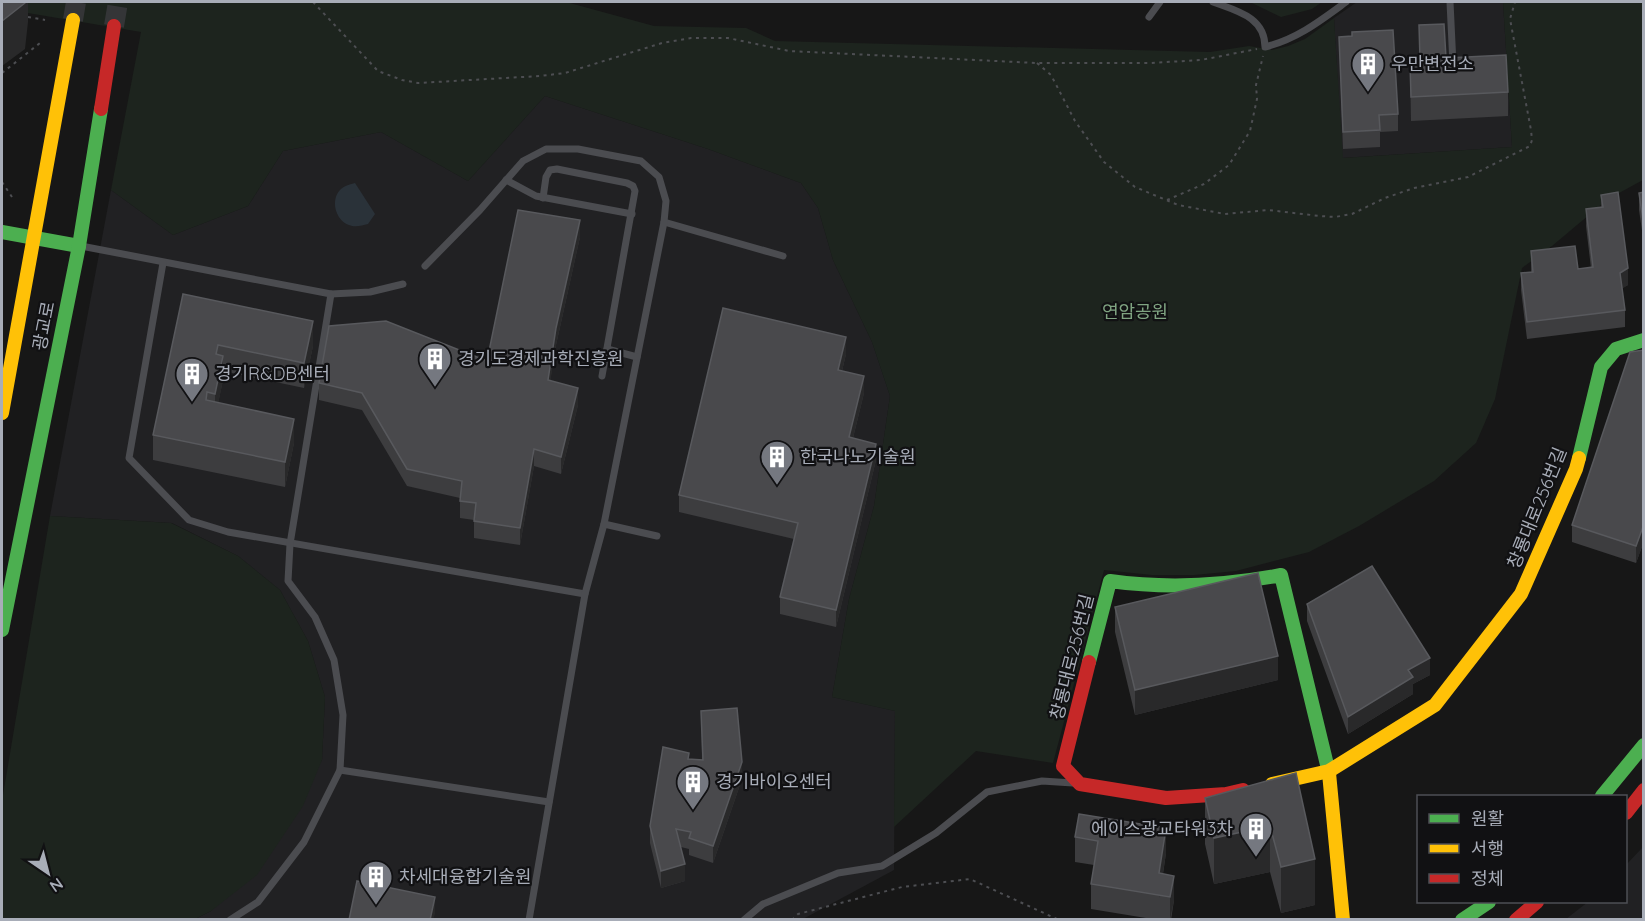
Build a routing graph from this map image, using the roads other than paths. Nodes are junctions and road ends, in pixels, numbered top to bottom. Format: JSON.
{"nodes":[{"id":1,"x":1160,"y":2,"type":"edge"},
{"id":2,"x":1213,"y":2,"type":"edge"},
{"id":3,"x":1346,"y":2,"type":"edge"},
{"id":4,"x":1450,"y":2,"type":"edge"},
{"id":5,"x":1149,"y":17,"type":"dead end"},
{"id":6,"x":73,"y":20,"type":"tunnel mouth"},
{"id":7,"x":114,"y":26,"type":"tunnel mouth"},
{"id":8,"x":1453,"y":68,"type":"edge"},
{"id":9,"x":506,"y":180,"type":"junction"},
{"id":10,"x":543,"y":198,"type":"junction"},
{"id":11,"x":632,"y":214,"type":"junction"},
{"id":12,"x":664,"y":222,"type":"junction"},
{"id":13,"x":2,"y":232,"type":"edge"},
{"id":14,"x":34,"y":238,"type":"junction"},
{"id":15,"x":79,"y":246,"type":"junction"},
{"id":16,"x":783,"y":256,"type":"dead end"},
{"id":17,"x":163,"y":263,"type":"junction"},
{"id":18,"x":425,"y":266,"type":"dead end"},
{"id":19,"x":403,"y":284,"type":"dead end"},
{"id":20,"x":331,"y":294,"type":"junction"},
{"id":21,"x":1644,"y":340,"type":"edge"},
{"id":22,"x":607,"y":349,"type":"junction"},
{"id":23,"x":638,"y":357,"type":"junction"},
{"id":24,"x":602,"y":376,"type":"dead end"},
{"id":25,"x":2,"y":414,"type":"edge"},
{"id":26,"x":604,"y":524,"type":"junction"},
{"id":27,"x":657,"y":536,"type":"dead end"},
{"id":28,"x":290,"y":544,"type":"junction"},
{"id":29,"x":585,"y":594,"type":"junction"},
{"id":30,"x":2,"y":630,"type":"edge"},
{"id":31,"x":1644,"y":745,"type":"edge"},
{"id":32,"x":340,"y":770,"type":"junction"},
{"id":33,"x":1329,"y":771,"type":"junction"},
{"id":34,"x":1080,"y":784,"type":"junction"},
{"id":35,"x":1644,"y":790,"type":"edge"},
{"id":36,"x":1603,"y":795,"type":"edge"},
{"id":37,"x":549,"y":802,"type":"junction"},
{"id":38,"x":1627,"y":812,"type":"edge"},
{"id":39,"x":1488,"y":903,"type":"edge"},
{"id":40,"x":1536,"y":903,"type":"edge"},
{"id":41,"x":230,"y":920,"type":"edge"},
{"id":42,"x":529,"y":920,"type":"edge"},
{"id":43,"x":744,"y":920,"type":"edge"},
{"id":44,"x":1343,"y":920,"type":"edge"},
{"id":45,"x":1462,"y":920,"type":"edge"},
{"id":46,"x":1516,"y":920,"type":"edge"}],
"edges":[{"from":1,"to":5,"type":"lane"},
{"from":2,"to":3,"type":"lane"},
{"from":4,"to":8,"type":"lane"},
{"from":6,"to":14,"type":"street","name":"광교로"},
{"from":7,"to":15,"type":"street","name":"광교로"},
{"from":9,"to":10,"type":"lane"},
{"from":9,"to":12,"type":"lane"},
{"from":9,"to":18,"type":"lane"},
{"from":10,"to":11,"type":"lane"},
{"from":10,"to":11,"type":"lane"},
{"from":11,"to":22,"type":"lane"},
{"from":12,"to":16,"type":"lane"},
{"from":12,"to":23,"type":"lane"},
{"from":13,"to":14,"type":"street"},
{"from":14,"to":15,"type":"street"},
{"from":14,"to":25,"type":"street","name":"광교로"},
{"from":15,"to":17,"type":"lane"},
{"from":15,"to":30,"type":"street","name":"광교로"},
{"from":17,"to":20,"type":"lane"},
{"from":17,"to":28,"type":"lane"},
{"from":19,"to":20,"type":"lane"},
{"from":20,"to":28,"type":"lane"},
{"from":21,"to":33,"type":"street","name":"창룡대로256번길"},
{"from":22,"to":23,"type":"lane"},
{"from":22,"to":24,"type":"lane"},
{"from":23,"to":26,"type":"lane"},
{"from":26,"to":27,"type":"lane"},
{"from":26,"to":29,"type":"lane"},
{"from":28,"to":29,"type":"lane"},
{"from":28,"to":32,"type":"lane"},
{"from":29,"to":37,"type":"lane"},
{"from":31,"to":36,"type":"street"},
{"from":32,"to":37,"type":"lane"},
{"from":32,"to":41,"type":"lane"},
{"from":33,"to":34,"type":"street","name":"창룡대로256번길"},
{"from":33,"to":34,"type":"street","name":"창룡대로256번길"},
{"from":33,"to":44,"type":"street"},
{"from":34,"to":43,"type":"lane"},
{"from":35,"to":38,"type":"street"},
{"from":37,"to":42,"type":"lane"},
{"from":39,"to":45,"type":"street"},
{"from":40,"to":46,"type":"street"}]}
